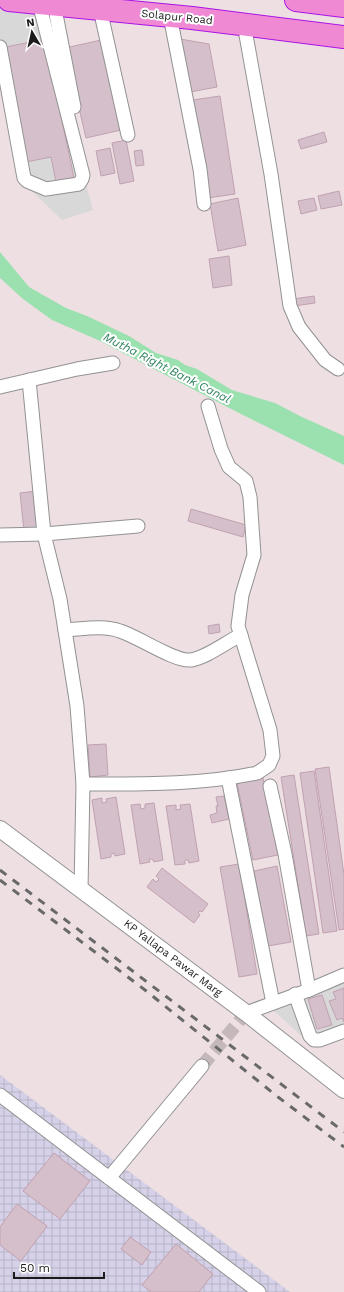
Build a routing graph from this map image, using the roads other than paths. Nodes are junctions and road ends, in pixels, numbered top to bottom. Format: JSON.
{"nodes":[{"id":1,"x":10,"y":0,"type":"edge"},
{"id":2,"x":296,"y":0,"type":"edge"},
{"id":3,"x":46,"y":4,"type":"junction"},
{"id":4,"x":344,"y":6,"type":"edge"},
{"id":5,"x":100,"y":9,"type":"junction"},
{"id":6,"x":170,"y":16,"type":"junction"},
{"id":7,"x":244,"y":24,"type":"junction"},
{"id":8,"x":344,"y":37,"type":"edge"},
{"id":9,"x":0,"y":47,"type":"edge"},
{"id":10,"x":128,"y":135,"type":"dead end"},
{"id":11,"x":80,"y":138,"type":"dead end"},
{"id":12,"x":204,"y":204,"type":"dead end"},
{"id":13,"x":113,"y":363,"type":"dead end"},
{"id":14,"x":338,"y":368,"type":"dead end"},
{"id":15,"x":29,"y":380,"type":"junction"},
{"id":16,"x":0,"y":387,"type":"edge"},
{"id":17,"x":208,"y":406,"type":"dead end"},
{"id":18,"x":138,"y":526,"type":"dead end"},
{"id":19,"x":44,"y":534,"type":"junction"},
{"id":20,"x":0,"y":535,"type":"edge"},
{"id":21,"x":65,"y":630,"type":"junction"},
{"id":22,"x":241,"y":635,"type":"junction"},
{"id":23,"x":228,"y":778,"type":"junction"},
{"id":24,"x":84,"y":784,"type":"junction"},
{"id":25,"x":270,"y":786,"type":"dead end"},
{"id":26,"x":0,"y":829,"type":"edge"},
{"id":27,"x":80,"y":889,"type":"junction"},
{"id":28,"x":344,"y":976,"type":"edge"},
{"id":29,"x":309,"y":990,"type":"junction"},
{"id":30,"x":295,"y":994,"type":"junction"},
{"id":31,"x":273,"y":1003,"type":"junction"},
{"id":32,"x":246,"y":1013,"type":"junction"},
{"id":33,"x":344,"y":1031,"type":"edge"},
{"id":34,"x":202,"y":1066,"type":"tunnel mouth"},
{"id":35,"x":344,"y":1090,"type":"edge"},
{"id":36,"x":0,"y":1095,"type":"edge"},
{"id":37,"x":109,"y":1178,"type":"junction"},
{"id":38,"x":259,"y":1292,"type":"edge"}],
"edges":[{"from":1,"to":3,"type":"highway","name":"Solapur Road"},
{"from":2,"to":4,"type":"highway"},
{"from":3,"to":5,"type":"highway","name":"Solapur Road"},
{"from":3,"to":9,"type":"street"},
{"from":3,"to":11,"type":"street"},
{"from":5,"to":6,"type":"highway","name":"Solapur Road"},
{"from":5,"to":10,"type":"street"},
{"from":6,"to":7,"type":"highway","name":"Solapur Road"},
{"from":6,"to":12,"type":"street"},
{"from":7,"to":8,"type":"highway","name":"Solapur Road"},
{"from":7,"to":14,"type":"street"},
{"from":13,"to":15,"type":"street"},
{"from":15,"to":16,"type":"street"},
{"from":15,"to":19,"type":"street"},
{"from":17,"to":22,"type":"street"},
{"from":18,"to":19,"type":"street"},
{"from":19,"to":20,"type":"street"},
{"from":19,"to":21,"type":"street"},
{"from":21,"to":22,"type":"street"},
{"from":21,"to":24,"type":"street"},
{"from":22,"to":23,"type":"street"},
{"from":23,"to":24,"type":"street"},
{"from":23,"to":31,"type":"street"},
{"from":24,"to":27,"type":"street"},
{"from":25,"to":29,"type":"street"},
{"from":26,"to":27,"type":"street","name":"KP Yallapa Pawar Marg"},
{"from":27,"to":32,"type":"street","name":"KP Yallapa Pawar Marg"},
{"from":28,"to":29,"type":"street"},
{"from":29,"to":30,"type":"street"},
{"from":30,"to":31,"type":"street"},
{"from":30,"to":33,"type":"street"},
{"from":31,"to":32,"type":"street"},
{"from":32,"to":35,"type":"street","name":"KP Yallapa Pawar Marg"},
{"from":34,"to":37,"type":"street"},
{"from":36,"to":37,"type":"street"},
{"from":37,"to":38,"type":"street"}]}
